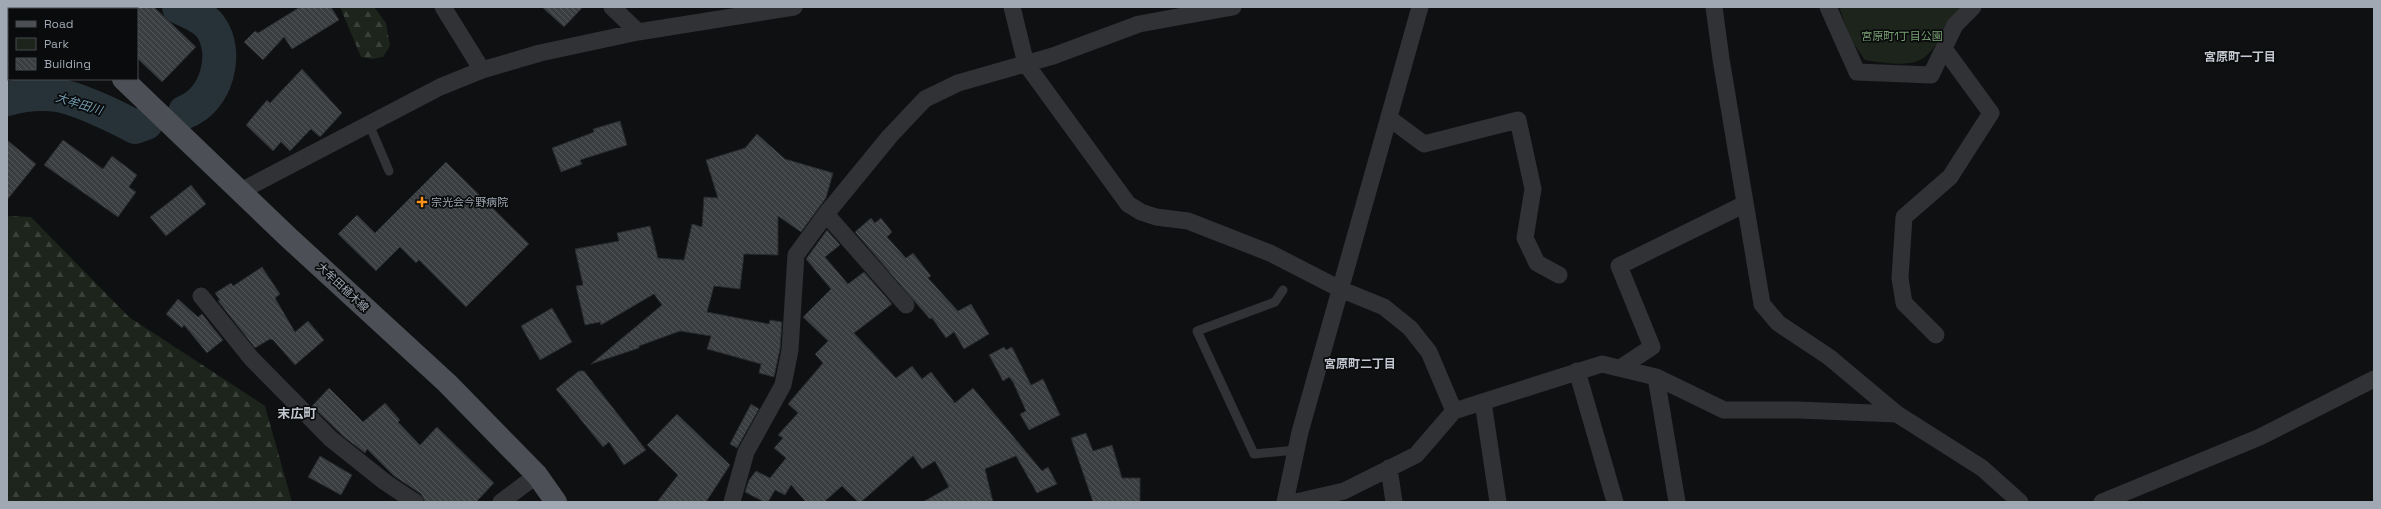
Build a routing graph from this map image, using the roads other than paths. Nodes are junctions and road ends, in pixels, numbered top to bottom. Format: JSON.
{"nodes":[{"id":1,"x":443,"y":7,"type":"edge"},
{"id":2,"x":612,"y":7,"type":"edge"},
{"id":3,"x":1012,"y":7,"type":"edge"},
{"id":4,"x":1233,"y":7,"type":"edge"},
{"id":5,"x":1420,"y":7,"type":"edge"},
{"id":6,"x":1714,"y":7,"type":"edge"},
{"id":7,"x":1828,"y":7,"type":"edge"},
{"id":8,"x":1972,"y":7,"type":"edge"},
{"id":9,"x":783,"y":8,"type":"edge"},
{"id":10,"x":638,"y":32,"type":"junction"},
{"id":11,"x":1945,"y":50,"type":"junction"},
{"id":12,"x":1026,"y":64,"type":"junction"},
{"id":13,"x":482,"y":70,"type":"junction"},
{"id":14,"x":124,"y":80,"type":"edge"},
{"id":15,"x":1389,"y":118,"type":"junction"},
{"id":16,"x":369,"y":124,"type":"junction"},
{"id":17,"x":389,"y":171,"type":"dead end"},
{"id":18,"x":241,"y":191,"type":"junction"},
{"id":19,"x":1745,"y":204,"type":"junction"},
{"id":20,"x":826,"y":214,"type":"junction"},
{"id":21,"x":1559,"y":275,"type":"dead end"},
{"id":22,"x":1340,"y":289,"type":"junction"},
{"id":23,"x":1283,"y":290,"type":"dead end"},
{"id":24,"x":201,"y":296,"type":"dead end"},
{"id":25,"x":906,"y":305,"type":"dead end"},
{"id":26,"x":1936,"y":335,"type":"dead end"},
{"id":27,"x":1620,"y":368,"type":"junction"},
{"id":28,"x":1577,"y":371,"type":"junction"},
{"id":29,"x":1656,"y":376,"type":"junction"},
{"id":30,"x":2374,"y":379,"type":"edge"},
{"id":31,"x":1483,"y":402,"type":"junction"},
{"id":32,"x":1454,"y":411,"type":"junction"},
{"id":33,"x":1897,"y":414,"type":"junction"},
{"id":34,"x":1296,"y":450,"type":"junction"},
{"id":35,"x":1389,"y":468,"type":"junction"},
{"id":36,"x":537,"y":475,"type":"junction"},
{"id":37,"x":415,"y":502,"type":"edge"},
{"id":38,"x":501,"y":502,"type":"edge"},
{"id":39,"x":556,"y":502,"type":"edge"},
{"id":40,"x":732,"y":502,"type":"edge"},
{"id":41,"x":1285,"y":502,"type":"edge"},
{"id":42,"x":1296,"y":502,"type":"edge"},
{"id":43,"x":1394,"y":502,"type":"edge"},
{"id":44,"x":1498,"y":502,"type":"edge"},
{"id":45,"x":1615,"y":502,"type":"edge"},
{"id":46,"x":1677,"y":502,"type":"edge"},
{"id":47,"x":2020,"y":502,"type":"edge"},
{"id":48,"x":2102,"y":502,"type":"edge"}],
"edges":[{"from":1,"to":13,"type":"street"},
{"from":2,"to":10,"type":"street"},
{"from":3,"to":12,"type":"street"},
{"from":4,"to":12,"type":"street"},
{"from":5,"to":15,"type":"street"},
{"from":6,"to":19,"type":"street"},
{"from":7,"to":11,"type":"street"},
{"from":8,"to":11,"type":"street"},
{"from":9,"to":10,"type":"street"},
{"from":10,"to":13,"type":"street"},
{"from":11,"to":26,"type":"street"},
{"from":12,"to":20,"type":"street"},
{"from":12,"to":22,"type":"street"},
{"from":13,"to":16,"type":"street"},
{"from":14,"to":18,"type":"main road","name":"大牟田植木線"},
{"from":15,"to":21,"type":"street"},
{"from":15,"to":22,"type":"street"},
{"from":16,"to":17,"type":"lane"},
{"from":16,"to":18,"type":"street"},
{"from":18,"to":36,"type":"main road","name":"大牟田植木線"},
{"from":19,"to":27,"type":"street"},
{"from":19,"to":33,"type":"street"},
{"from":20,"to":25,"type":"street"},
{"from":20,"to":40,"type":"street"},
{"from":22,"to":32,"type":"street"},
{"from":22,"to":34,"type":"street"},
{"from":23,"to":34,"type":"lane"},
{"from":24,"to":37,"type":"street"},
{"from":27,"to":28,"type":"street"},
{"from":27,"to":29,"type":"street"},
{"from":28,"to":31,"type":"street"},
{"from":28,"to":45,"type":"street"},
{"from":29,"to":33,"type":"street"},
{"from":29,"to":46,"type":"street"},
{"from":30,"to":48,"type":"street"},
{"from":31,"to":32,"type":"street"},
{"from":31,"to":44,"type":"street"},
{"from":32,"to":35,"type":"street"},
{"from":33,"to":47,"type":"street"},
{"from":34,"to":41,"type":"street"},
{"from":35,"to":42,"type":"street"},
{"from":35,"to":43,"type":"street"},
{"from":36,"to":38,"type":"street"},
{"from":36,"to":39,"type":"main road","name":"大牟田植木線"}]}
